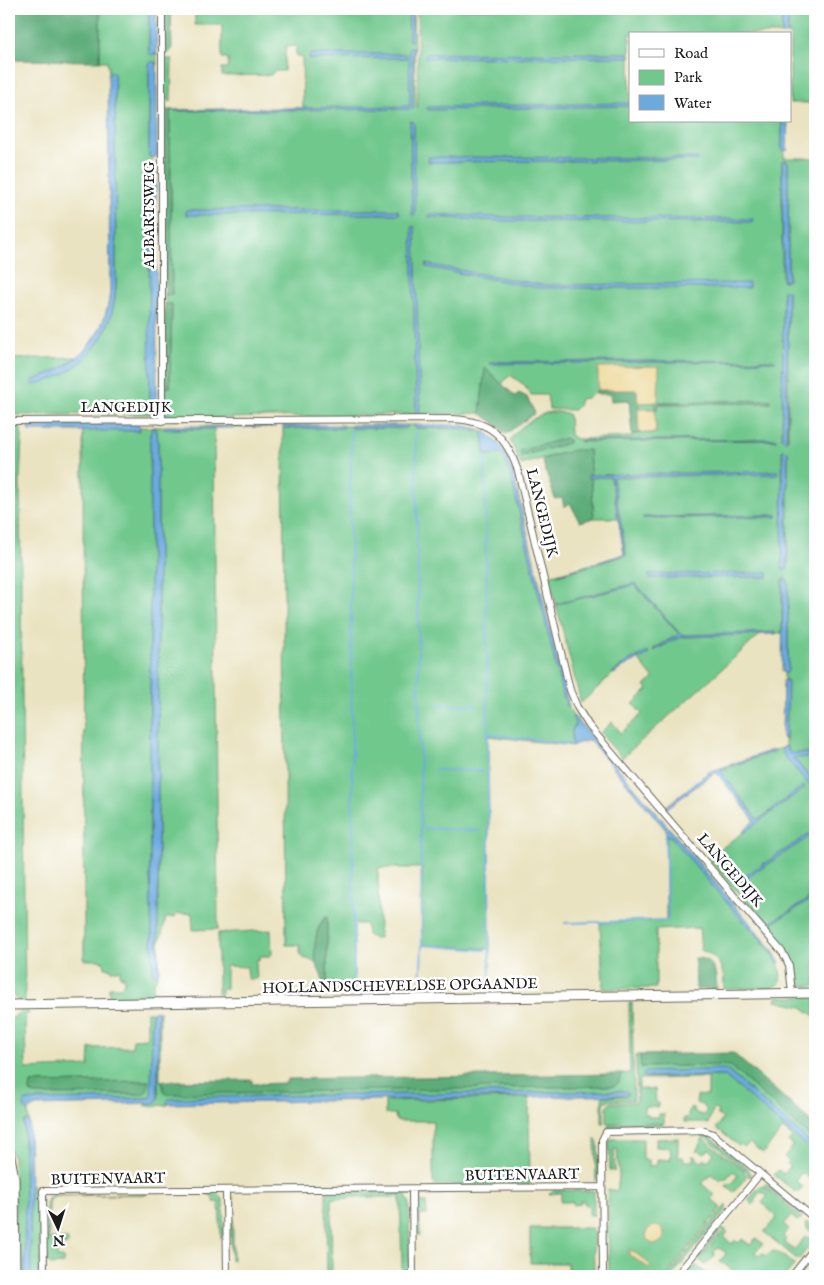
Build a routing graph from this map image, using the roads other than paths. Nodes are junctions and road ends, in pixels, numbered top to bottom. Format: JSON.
{"nodes":[{"id":1,"x":162,"y":9,"type":"edge"},
{"id":2,"x":162,"y":420,"type":"junction"},
{"id":3,"x":9,"y":421,"type":"edge"},
{"id":4,"x":792,"y":993,"type":"junction"},
{"id":5,"x":815,"y":993,"type":"edge"},
{"id":6,"x":9,"y":1005,"type":"edge"},
{"id":7,"x":9,"y":1152,"type":"edge"},
{"id":8,"x":760,"y":1174,"type":"junction"},
{"id":9,"x":602,"y":1186,"type":"junction"},
{"id":10,"x":412,"y":1189,"type":"junction"},
{"id":11,"x":226,"y":1190,"type":"junction"},
{"id":12,"x":815,"y":1219,"type":"edge"},
{"id":13,"x":815,"y":1247,"type":"edge"},
{"id":14,"x":14,"y":1276,"type":"edge"},
{"id":15,"x":44,"y":1276,"type":"edge"},
{"id":16,"x":227,"y":1276,"type":"edge"},
{"id":17,"x":413,"y":1276,"type":"edge"},
{"id":18,"x":603,"y":1276,"type":"edge"},
{"id":19,"x":676,"y":1276,"type":"edge"},
{"id":20,"x":792,"y":1276,"type":"edge"}],
"edges":[{"from":1,"to":2,"type":"street","name":"ALBARTSWEG"},
{"from":2,"to":3,"type":"street","name":"LANGEDIJK"},
{"from":2,"to":4,"type":"street","name":"LANGEDIJK"},
{"from":4,"to":5,"type":"street"},
{"from":4,"to":6,"type":"street","name":"HOLLANDSCHEVELDSE OPGAANDE"},
{"from":7,"to":14,"type":"street"},
{"from":8,"to":9,"type":"street","name":"BUITENVAART"},
{"from":8,"to":12,"type":"street","name":"BUITENVAART"},
{"from":8,"to":19,"type":"street"},
{"from":9,"to":10,"type":"street","name":"BUITENVAART"},
{"from":9,"to":18,"type":"street","name":"BUITENVAART"},
{"from":10,"to":11,"type":"street","name":"BUITENVAART"},
{"from":10,"to":17,"type":"street"},
{"from":11,"to":15,"type":"street","name":"BUITENVAART"},
{"from":11,"to":16,"type":"street"},
{"from":13,"to":20,"type":"street"}]}
